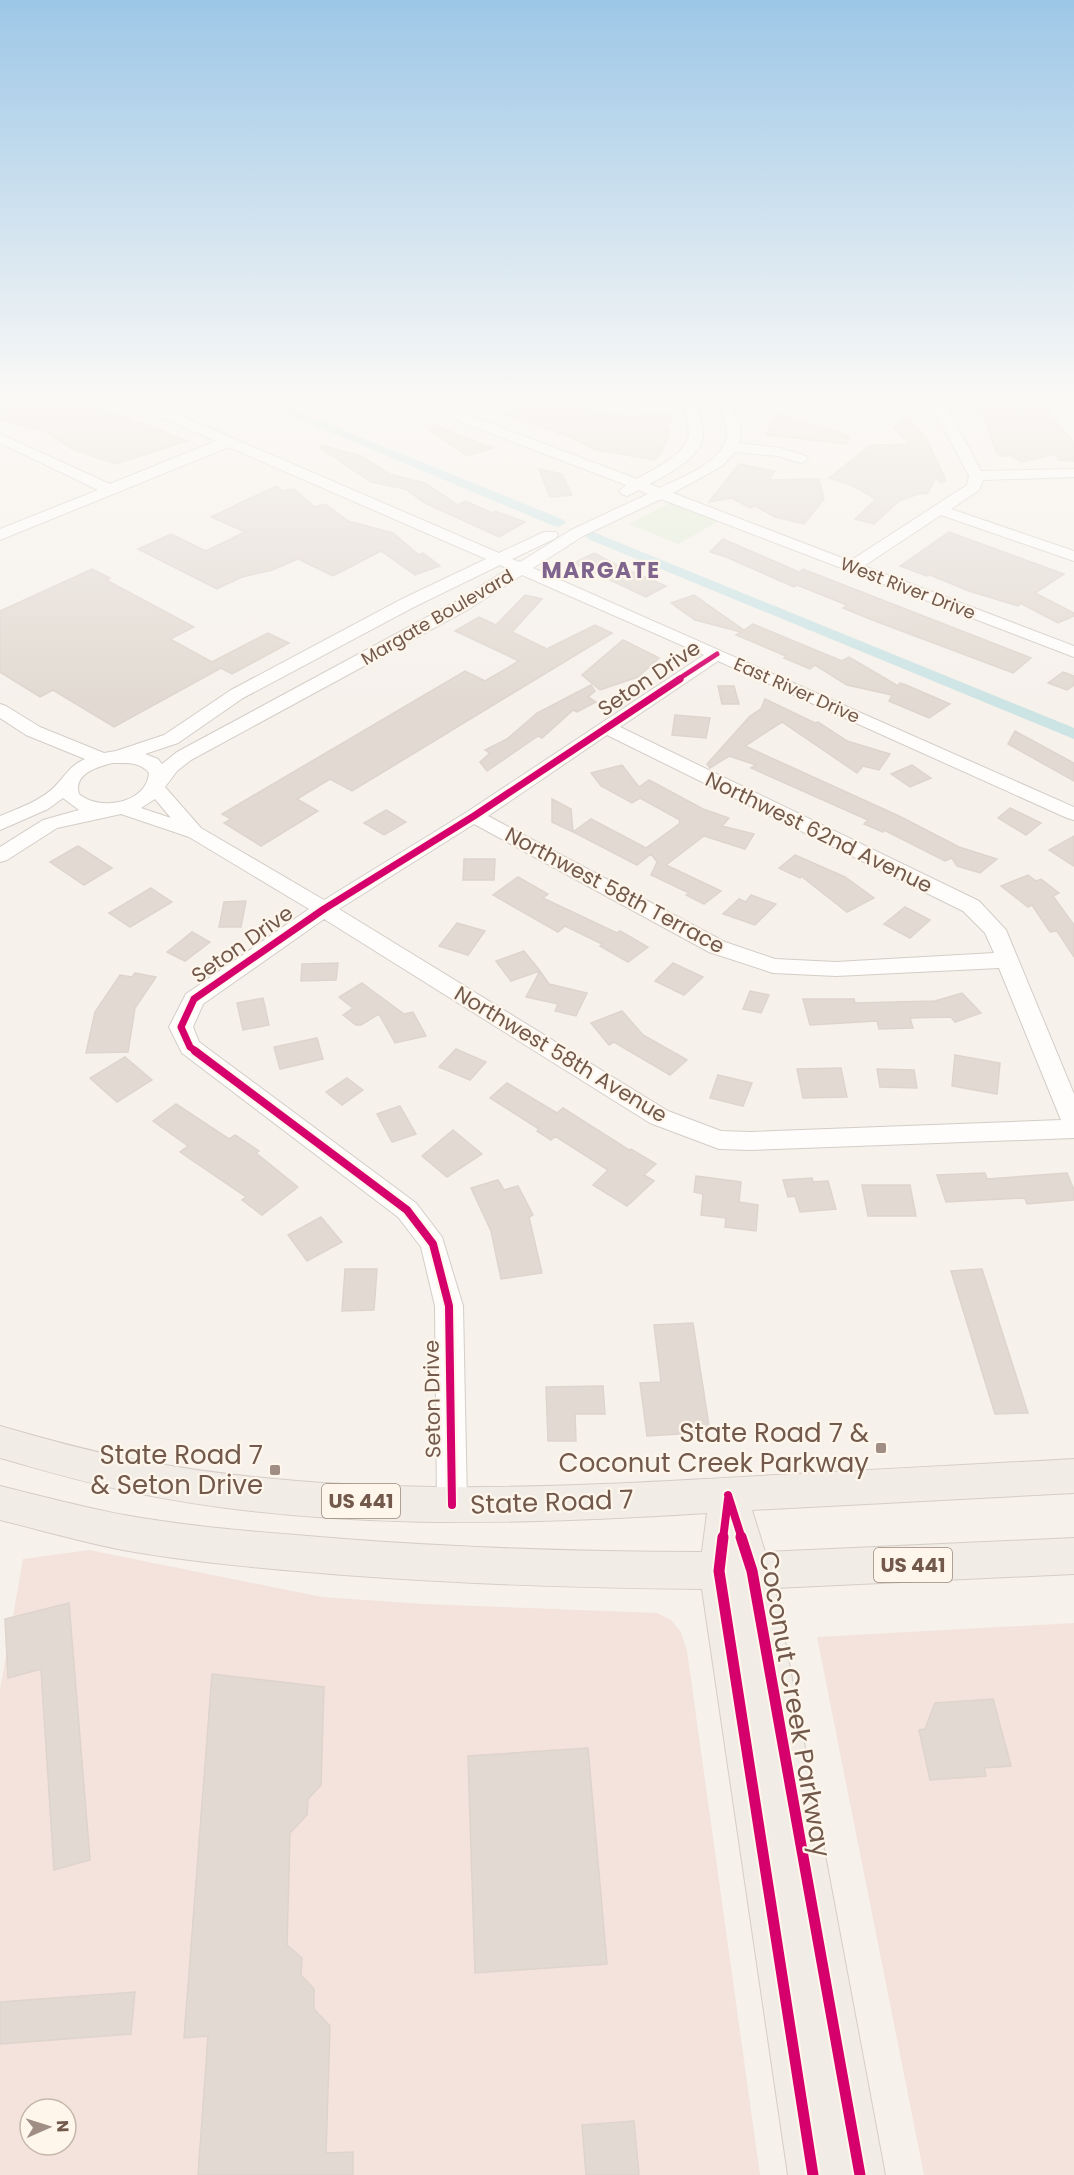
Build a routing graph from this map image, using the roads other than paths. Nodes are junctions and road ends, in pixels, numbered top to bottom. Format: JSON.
{"nodes":[{"id":1,"x":88,"y":498,"type":"edge"},
{"id":2,"x":359,"y":498,"type":"edge"},
{"id":3,"x":616,"y":498,"type":"edge"},
{"id":4,"x":653,"y":498,"type":"edge"},
{"id":5,"x":669,"y":498,"type":"edge"},
{"id":6,"x":958,"y":498,"type":"edge"},
{"id":7,"x":940,"y":510,"type":"junction"},
{"id":8,"x":0,"y":535,"type":"edge"},
{"id":9,"x":1074,"y":556,"type":"edge"},
{"id":10,"x":500,"y":559,"type":"junction"},
{"id":11,"x":853,"y":566,"type":"junction"},
{"id":12,"x":521,"y":569,"type":"junction"},
{"id":13,"x":1074,"y":652,"type":"edge"},
{"id":14,"x":717,"y":654,"type":"junction"},
{"id":15,"x":0,"y":710,"type":"edge"},
{"id":16,"x":607,"y":728,"type":"junction"},
{"id":17,"x":33,"y":731,"type":"junction"},
{"id":18,"x":112,"y":757,"type":"junction"},
{"id":19,"x":70,"y":780,"type":"junction"},
{"id":20,"x":159,"y":784,"type":"junction"},
{"id":21,"x":115,"y":808,"type":"junction"},
{"id":22,"x":1074,"y":814,"type":"edge"},
{"id":23,"x":474,"y":816,"type":"junction"},
{"id":24,"x":0,"y":824,"type":"edge"},
{"id":25,"x":196,"y":833,"type":"junction"},
{"id":26,"x":0,"y":856,"type":"edge"},
{"id":27,"x":324,"y":909,"type":"junction"},
{"id":28,"x":1009,"y":960,"type":"junction"},
{"id":29,"x":1074,"y":1123,"type":"edge"},
{"id":30,"x":1074,"y":1129,"type":"edge"},
{"id":31,"x":0,"y":1442,"type":"edge"},
{"id":32,"x":1074,"y":1476,"type":"edge"},
{"id":33,"x":728,"y":1495,"type":"junction"},
{"id":34,"x":0,"y":1503,"type":"edge"},
{"id":35,"x":452,"y":1505,"type":"junction"},
{"id":36,"x":1074,"y":1556,"type":"edge"},
{"id":37,"x":736,"y":1571,"type":"junction"},
{"id":38,"x":813,"y":2175,"type":"edge"},
{"id":39,"x":860,"y":2175,"type":"edge"}],
"edges":[{"from":1,"to":8,"type":"street"},
{"from":2,"to":10,"type":"street","name":"East River Drive"},
{"from":3,"to":10,"type":"street","name":"Margate Boulevard"},
{"from":4,"to":12,"type":"street","name":"Margate Boulevard"},
{"from":5,"to":11,"type":"street","name":"West River Drive"},
{"from":6,"to":7,"type":"street"},
{"from":7,"to":9,"type":"street"},
{"from":7,"to":11,"type":"street"},
{"from":10,"to":12,"type":"street","name":"East River Drive"},
{"from":10,"to":18,"type":"street","name":"Margate Boulevard"},
{"from":11,"to":13,"type":"street","name":"West River Drive"},
{"from":12,"to":14,"type":"street","name":"East River Drive"},
{"from":12,"to":20,"type":"street","name":"Margate Boulevard"},
{"from":14,"to":16,"type":"street","name":"Seton Drive"},
{"from":14,"to":22,"type":"street","name":"East River Drive"},
{"from":15,"to":17,"type":"street"},
{"from":16,"to":23,"type":"street","name":"Seton Drive"},
{"from":16,"to":28,"type":"street","name":"Northwest 62nd Avenue"},
{"from":17,"to":18,"type":"street"},
{"from":17,"to":19,"type":"street"},
{"from":18,"to":19,"type":"street","name":"Margate Boulevard"},
{"from":18,"to":20,"type":"street","name":"Northwest 58th Avenue"},
{"from":19,"to":21,"type":"street","name":"Northwest 58th Avenue"},
{"from":19,"to":24,"type":"street"},
{"from":20,"to":21,"type":"street","name":"Margate Boulevard"},
{"from":20,"to":25,"type":"street","name":"Northwest 58th Avenue"},
{"from":21,"to":25,"type":"street","name":"Northwest 58th Avenue"},
{"from":21,"to":26,"type":"street"},
{"from":23,"to":27,"type":"street","name":"Seton Drive"},
{"from":23,"to":28,"type":"street","name":"Northwest 58th Terrace"},
{"from":25,"to":27,"type":"street","name":"Northwest 58th Avenue"},
{"from":27,"to":30,"type":"street","name":"Northwest 58th Avenue"},
{"from":27,"to":35,"type":"street","name":"Seton Drive"},
{"from":28,"to":29,"type":"street","name":"Northwest 62nd Avenue"},
{"from":31,"to":35,"type":"main road","name":"State Road 7","number":"US 441"},
{"from":32,"to":33,"type":"main road","name":"State Road 7","number":"US 441"},
{"from":33,"to":35,"type":"main road","name":"State Road 7","number":"US 441"},
{"from":33,"to":37,"type":"main road","name":"Coconut Creek Parkway"},
{"from":34,"to":37,"type":"main road","number":"US 441"},
{"from":36,"to":37,"type":"main road","number":"US 441"},
{"from":37,"to":38,"type":"main road","name":"Coconut Creek Parkway"},
{"from":37,"to":39,"type":"main road","name":"Coconut Creek Parkway"}]}
